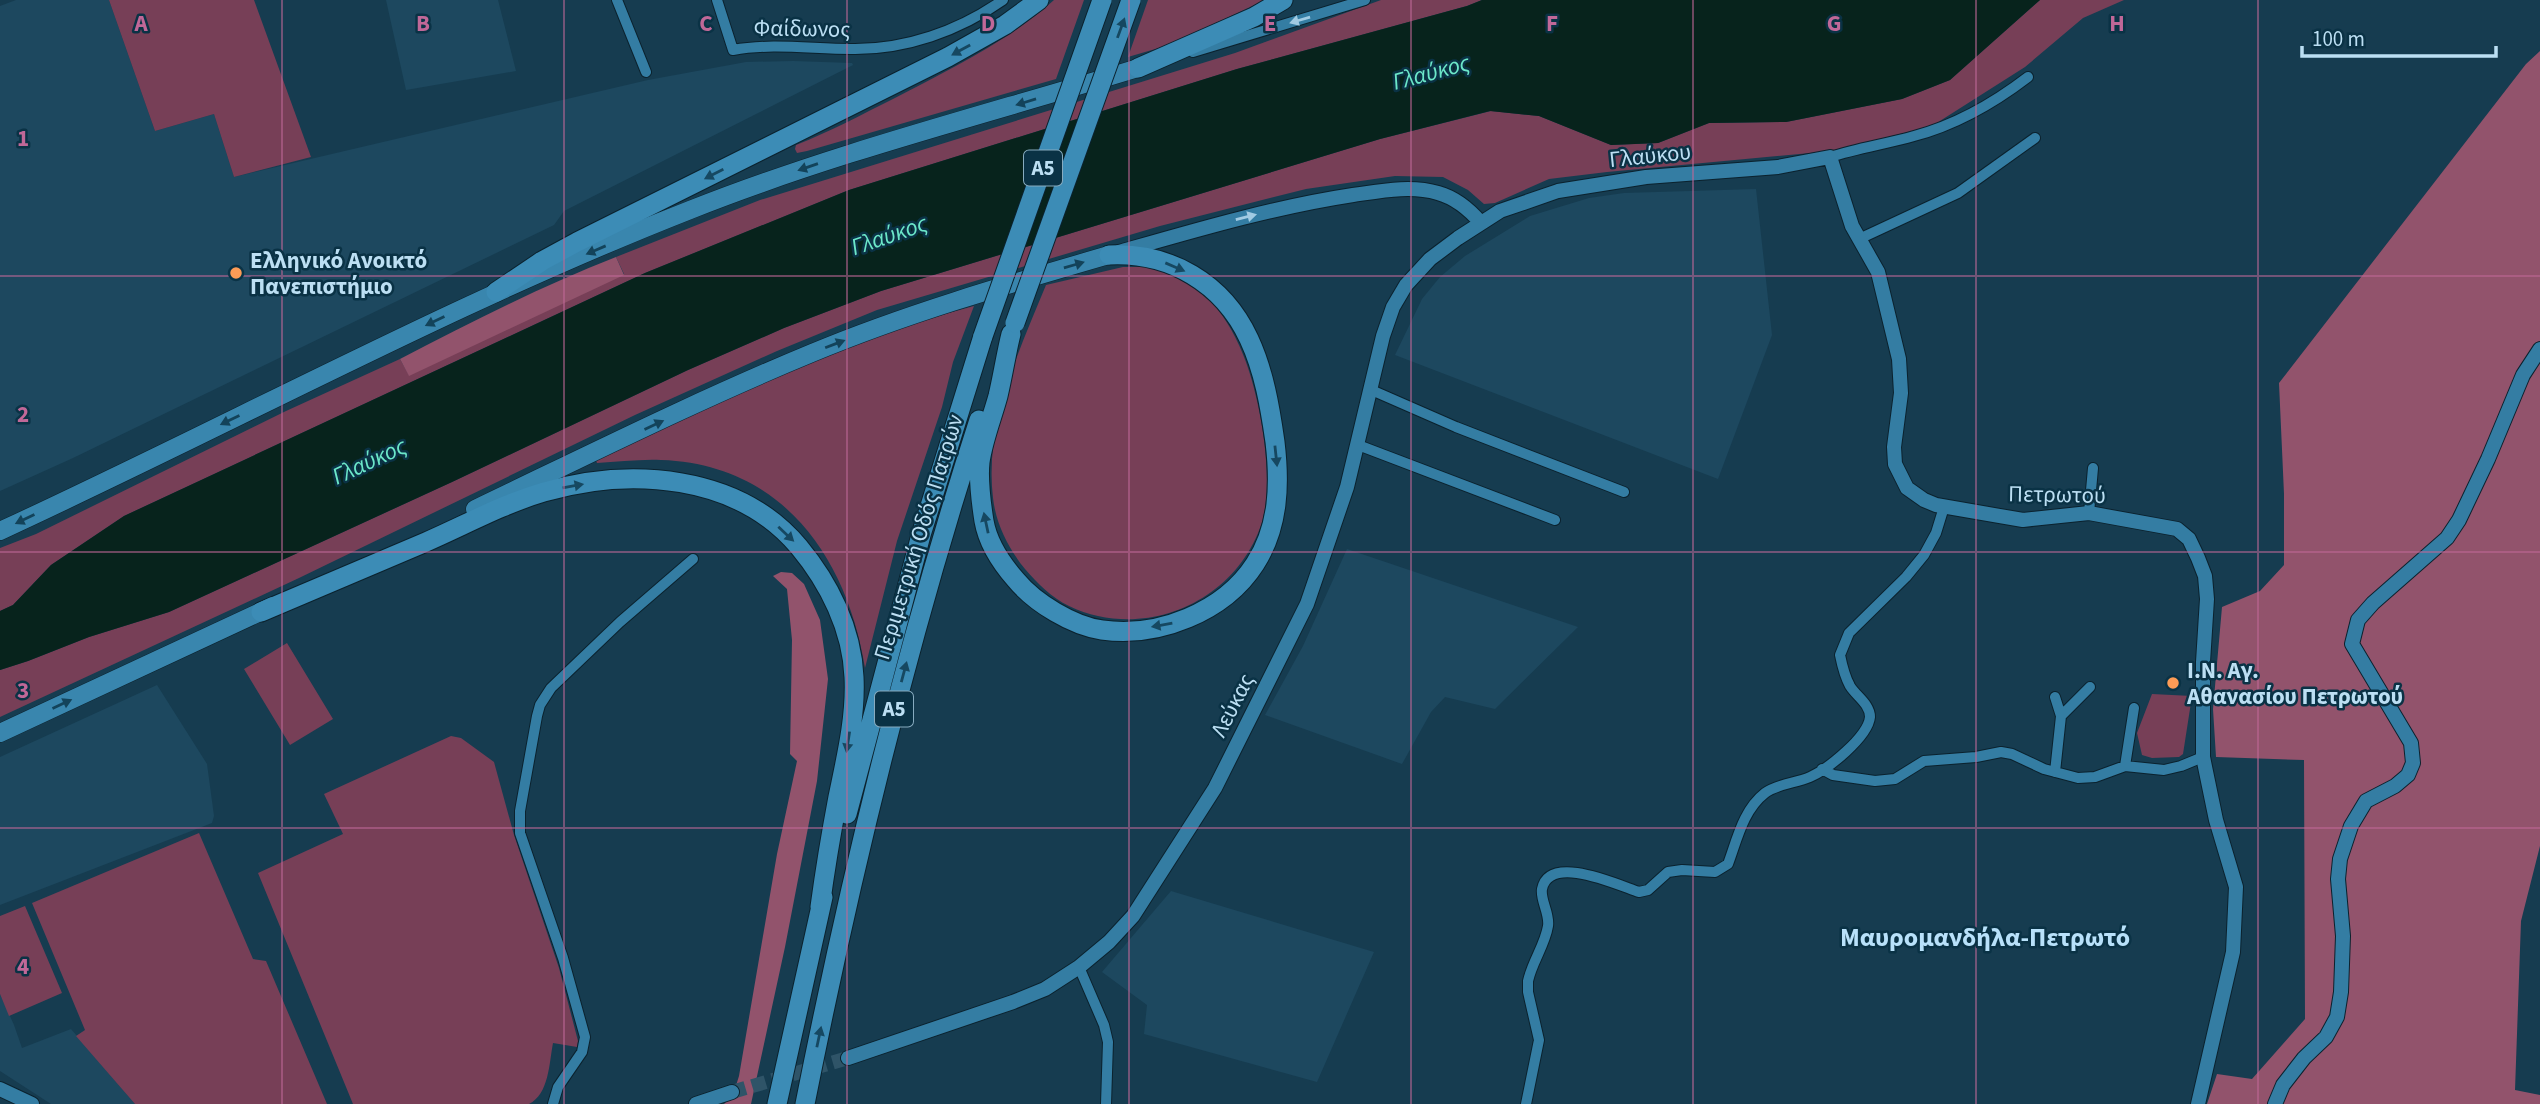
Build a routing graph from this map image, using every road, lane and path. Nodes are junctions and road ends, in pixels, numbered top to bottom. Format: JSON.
{"nodes":[{"id":1,"x":617,"y":0,"type":"edge"},
{"id":2,"x":717,"y":0,"type":"edge"},
{"id":3,"x":1003,"y":0,"type":"edge"},
{"id":4,"x":1039,"y":0,"type":"edge"},
{"id":5,"x":1102,"y":0,"type":"edge"},
{"id":6,"x":1131,"y":0,"type":"edge"},
{"id":7,"x":1283,"y":0,"type":"edge"},
{"id":8,"x":1365,"y":0,"type":"edge"},
{"id":9,"x":1138,"y":68,"type":"junction"},
{"id":10,"x":646,"y":72,"type":"dead end"},
{"id":11,"x":2028,"y":76,"type":"dead end"},
{"id":12,"x":2035,"y":138,"type":"dead end"},
{"id":13,"x":1830,"y":157,"type":"junction"},
{"id":14,"x":1481,"y":223,"type":"junction"},
{"id":15,"x":1859,"y":239,"type":"junction"},
{"id":16,"x":1109,"y":255,"type":"junction"},
{"id":17,"x":496,"y":292,"type":"junction"},
{"id":18,"x":1013,"y":328,"type":"junction"},
{"id":19,"x":2540,"y":349,"type":"edge"},
{"id":20,"x":1369,"y":389,"type":"junction"},
{"id":21,"x":1358,"y":445,"type":"junction"},
{"id":22,"x":2093,"y":468,"type":"dead end"},
{"id":23,"x":1624,"y":492,"type":"dead end"},
{"id":24,"x":1944,"y":507,"type":"junction"},
{"id":25,"x":2089,"y":513,"type":"junction"},
{"id":26,"x":1555,"y":520,"type":"dead end"},
{"id":27,"x":0,"y":531,"type":"edge"},
{"id":28,"x":694,"y":559,"type":"dead end"},
{"id":29,"x":261,"y":612,"type":"junction"},
{"id":30,"x":2090,"y":687,"type":"dead end"},
{"id":31,"x":2055,"y":697,"type":"dead end"},
{"id":32,"x":2134,"y":708,"type":"dead end"},
{"id":33,"x":2061,"y":716,"type":"junction"},
{"id":34,"x":0,"y":733,"type":"edge"},
{"id":35,"x":2203,"y":757,"type":"junction"},
{"id":36,"x":2125,"y":766,"type":"junction"},
{"id":37,"x":1822,"y":769,"type":"junction"},
{"id":38,"x":2055,"y":772,"type":"junction"},
{"id":39,"x":820,"y":907,"type":"junction"},
{"id":40,"x":1079,"y":967,"type":"junction"},
{"id":41,"x":848,"y":1058,"type":"tunnel mouth"},
{"id":42,"x":0,"y":1090,"type":"edge"},
{"id":43,"x":732,"y":1092,"type":"tunnel mouth"},
{"id":44,"x":32,"y":1104,"type":"edge"},
{"id":45,"x":553,"y":1104,"type":"edge"},
{"id":46,"x":696,"y":1104,"type":"edge"},
{"id":47,"x":777,"y":1104,"type":"edge"},
{"id":48,"x":805,"y":1104,"type":"edge"},
{"id":49,"x":1106,"y":1104,"type":"edge"},
{"id":50,"x":1526,"y":1104,"type":"edge"},
{"id":51,"x":2198,"y":1104,"type":"edge"},
{"id":52,"x":2275,"y":1104,"type":"edge"}],
"edges":[{"from":1,"to":10,"type":"street"},
{"from":2,"to":3,"type":"street","name":"Φαίδωνος"},
{"from":4,"to":17,"type":"highway","one_way":true},
{"from":5,"to":39,"type":"highway","name":"Περιμετρική Οδός Πατρών","number":"Α5","bridge":true},
{"from":18,"to":6,"type":"highway","name":"Περιμετρική Οδός Πατρών","number":"Α5","one_way":true,"bridge":true},
{"from":7,"to":9,"type":"highway"},
{"from":8,"to":9,"type":"street","one_way":true},
{"from":9,"to":17,"type":"main road","one_way":true},
{"from":11,"to":13,"type":"street"},
{"from":12,"to":15,"type":"street"},
{"from":13,"to":14,"type":"street","name":"Γλαύκου"},
{"from":13,"to":15,"type":"street","name":"Πετρωτού"},
{"from":16,"to":14,"type":"street","one_way":true},
{"from":14,"to":20,"type":"street","name":"Λεύκας"},
{"from":15,"to":24,"type":"street","name":"Πετρωτού"},
{"from":16,"to":18,"type":"highway","one_way":true},
{"from":29,"to":16,"type":"main road","one_way":true},
{"from":17,"to":27,"type":"main road","one_way":true},
{"from":48,"to":18,"type":"highway","name":"Περιμετρική Οδός Πατρών","number":"Α5","one_way":true},
{"from":19,"to":52,"type":"street"},
{"from":20,"to":21,"type":"street","name":"Λεύκας"},
{"from":20,"to":23,"type":"street"},
{"from":21,"to":26,"type":"street"},
{"from":21,"to":40,"type":"street","name":"Λεύκας"},
{"from":22,"to":25,"type":"street"},
{"from":24,"to":25,"type":"street","name":"Πετρωτού"},
{"from":24,"to":37,"type":"street"},
{"from":25,"to":35,"type":"street","name":"Πετρωτού"},
{"from":28,"to":45,"type":"street"},
{"from":34,"to":29,"type":"main road","one_way":true},
{"from":29,"to":39,"type":"highway","one_way":true},
{"from":30,"to":33,"type":"street"},
{"from":31,"to":33,"type":"street"},
{"from":32,"to":36,"type":"street"},
{"from":33,"to":38,"type":"street"},
{"from":35,"to":36,"type":"street"},
{"from":35,"to":51,"type":"street","name":"Πετρωτού"},
{"from":36,"to":38,"type":"street"},
{"from":37,"to":38,"type":"street"},
{"from":37,"to":50,"type":"street"},
{"from":39,"to":47,"type":"highway","name":"Περιμετρική Οδός Πατρών","number":"Α5"},
{"from":40,"to":41,"type":"street","name":"Λεύκας"},
{"from":40,"to":49,"type":"street"},
{"from":42,"to":44,"type":"street"},
{"from":43,"to":46,"type":"street"}]}
